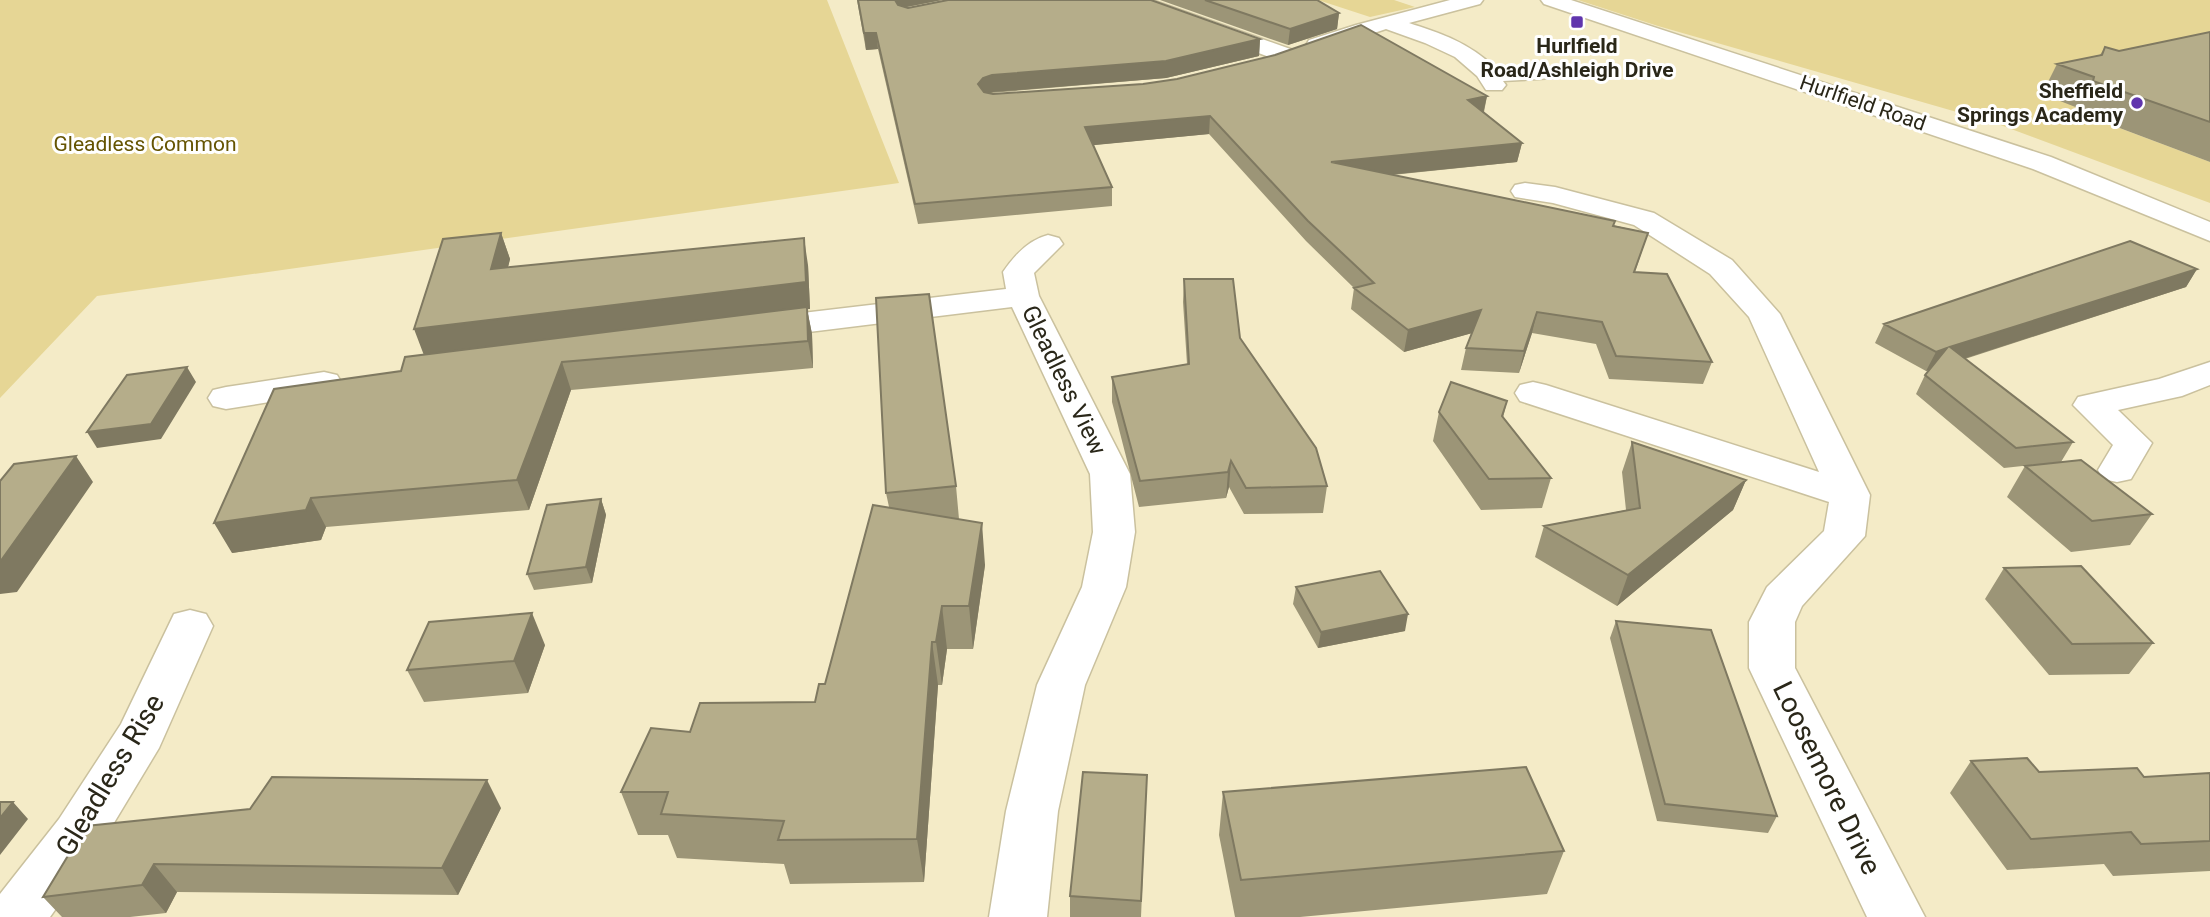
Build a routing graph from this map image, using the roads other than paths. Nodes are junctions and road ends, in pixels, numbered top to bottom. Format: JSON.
{"nodes":[{"id":1,"x":1133,"y":0,"type":"edge"},
{"id":2,"x":1473,"y":0,"type":"edge"},
{"id":3,"x":1551,"y":0,"type":"edge"},
{"id":4,"x":1387,"y":23,"type":"junction"},
{"id":5,"x":1288,"y":56,"type":"junction"},
{"id":6,"x":1254,"y":67,"type":"edge"},
{"id":7,"x":1545,"y":73,"type":"dead end"},
{"id":8,"x":1525,"y":191,"type":"dead end"},
{"id":9,"x":2210,"y":232,"type":"edge"},
{"id":10,"x":1048,"y":244,"type":"dead end"},
{"id":11,"x":1023,"y":296,"type":"junction"},
{"id":12,"x":729,"y":332,"type":"edge"},
{"id":13,"x":2210,"y":373,"type":"edge"},
{"id":14,"x":362,"y":378,"type":"edge"},
{"id":15,"x":1533,"y":393,"type":"dead end"},
{"id":16,"x":226,"y":398,"type":"dead end"},
{"id":17,"x":2117,"y":470,"type":"dead end"},
{"id":18,"x":1850,"y":495,"type":"junction"},
{"id":19,"x":190,"y":626,"type":"dead end"},
{"id":20,"x":17,"y":917,"type":"edge"},
{"id":21,"x":1018,"y":917,"type":"edge"},
{"id":22,"x":1896,"y":917,"type":"edge"}],
"edges":[{"from":1,"to":5,"type":"street"},
{"from":2,"to":4,"type":"street"},
{"from":3,"to":9,"type":"street","name":"Hurlfield Road"},
{"from":4,"to":5,"type":"street"},
{"from":4,"to":7,"type":"street"},
{"from":5,"to":6,"type":"street"},
{"from":8,"to":18,"type":"street"},
{"from":10,"to":11,"type":"street"},
{"from":11,"to":12,"type":"street","name":"Gleadless View"},
{"from":11,"to":21,"type":"street","name":"Gleadless View"},
{"from":13,"to":17,"type":"street"},
{"from":14,"to":16,"type":"street"},
{"from":15,"to":18,"type":"street"},
{"from":18,"to":22,"type":"street","name":"Loosemore Drive"},
{"from":19,"to":20,"type":"street","name":"Gleadless Rise"}]}
